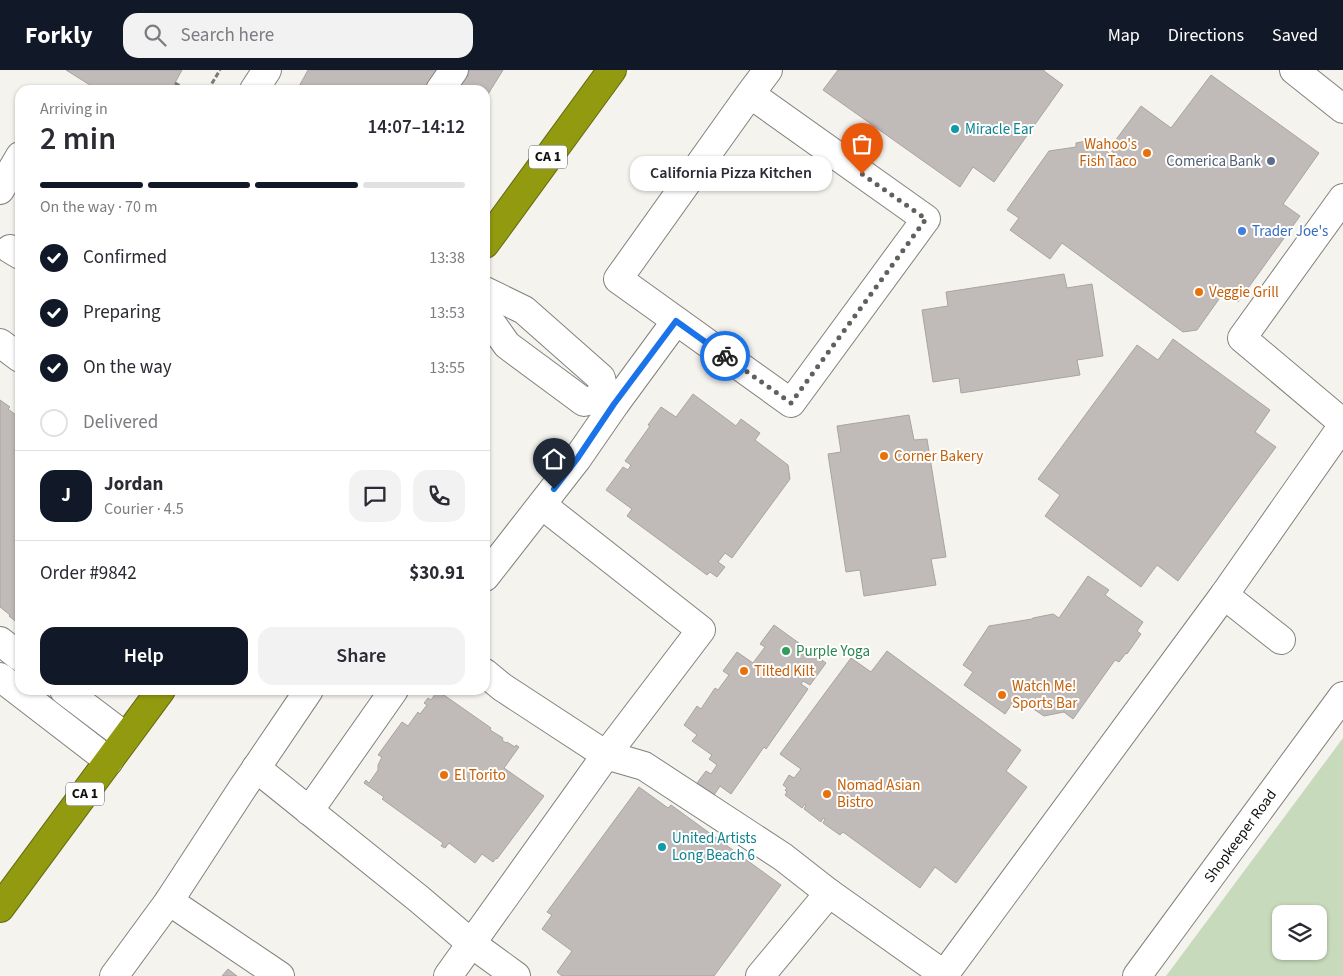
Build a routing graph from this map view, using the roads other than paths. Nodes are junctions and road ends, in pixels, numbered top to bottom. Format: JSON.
{"nodes":[{"id":1,"x":267,"y":70,"type":"edge"},
{"id":2,"x":454,"y":70,"type":"edge"},
{"id":3,"x":612,"y":70,"type":"edge"},
{"id":4,"x":768,"y":70,"type":"edge"},
{"id":5,"x":1294,"y":70,"type":"edge"},
{"id":6,"x":257,"y":85,"type":"edge"},
{"id":7,"x":444,"y":85,"type":"edge"},
{"id":8,"x":750,"y":94,"type":"junction"},
{"id":9,"x":1343,"y":109,"type":"edge"},
{"id":10,"x":15,"y":164,"type":"edge"},
{"id":11,"x":0,"y":190,"type":"edge"},
{"id":12,"x":1343,"y":198,"type":"edge"},
{"id":13,"x":490,"y":237,"type":"edge"},
{"id":14,"x":490,"y":293,"type":"edge"},
{"id":15,"x":490,"y":321,"type":"edge"},
{"id":16,"x":676,"y":321,"type":"junction"},
{"id":17,"x":0,"y":343,"type":"edge"},
{"id":18,"x":15,"y":354,"type":"edge"},
{"id":19,"x":610,"y":400,"type":"junction"},
{"id":20,"x":1343,"y":424,"type":"edge"},
{"id":21,"x":542,"y":505,"type":"junction"},
{"id":22,"x":490,"y":571,"type":"edge"},
{"id":23,"x":1224,"y":595,"type":"junction"},
{"id":24,"x":1281,"y":640,"type":"dead end"},
{"id":25,"x":0,"y":641,"type":"edge"},
{"id":26,"x":15,"y":652,"type":"edge"},
{"id":27,"x":0,"y":677,"type":"edge"},
{"id":28,"x":490,"y":677,"type":"edge"},
{"id":29,"x":15,"y":689,"type":"edge"},
{"id":30,"x":23,"y":695,"type":"edge"},
{"id":31,"x":71,"y":695,"type":"edge"},
{"id":32,"x":157,"y":695,"type":"edge"},
{"id":33,"x":306,"y":695,"type":"edge"},
{"id":34,"x":390,"y":695,"type":"edge"},
{"id":35,"x":1343,"y":696,"type":"edge"},
{"id":36,"x":126,"y":737,"type":"junction"},
{"id":37,"x":606,"y":755,"type":"junction"},
{"id":38,"x":109,"y":761,"type":"junction"},
{"id":39,"x":256,"y":768,"type":"junction"},
{"id":40,"x":309,"y":811,"type":"junction"},
{"id":41,"x":829,"y":893,"type":"junction"},
{"id":42,"x":169,"y":901,"type":"junction"},
{"id":43,"x":0,"y":908,"type":"edge"},
{"id":44,"x":472,"y":944,"type":"junction"},
{"id":45,"x":945,"y":975,"type":"edge"},
{"id":46,"x":114,"y":976,"type":"edge"},
{"id":47,"x":280,"y":976,"type":"edge"},
{"id":48,"x":448,"y":976,"type":"edge"},
{"id":49,"x":516,"y":976,"type":"edge"},
{"id":50,"x":760,"y":976,"type":"edge"},
{"id":51,"x":1137,"y":976,"type":"edge"}],
"edges":[{"from":1,"to":6,"type":"street"},
{"from":2,"to":7,"type":"street"},
{"from":3,"to":13,"type":"highway","number":"CA 1"},
{"from":4,"to":8,"type":"street"},
{"from":5,"to":9,"type":"street"},
{"from":8,"to":16,"type":"street"},
{"from":8,"to":16,"type":"street"},
{"from":10,"to":11,"type":"street"},
{"from":12,"to":20,"type":"street"},
{"from":14,"to":19,"type":"street"},
{"from":15,"to":19,"type":"street"},
{"from":16,"to":19,"type":"street"},
{"from":17,"to":18,"type":"street"},
{"from":19,"to":21,"type":"street"},
{"from":20,"to":23,"type":"street"},
{"from":21,"to":22,"type":"street"},
{"from":21,"to":37,"type":"street"},
{"from":23,"to":24,"type":"street"},
{"from":23,"to":45,"type":"street"},
{"from":25,"to":26,"type":"street"},
{"from":27,"to":29,"type":"street"},
{"from":28,"to":37,"type":"street"},
{"from":30,"to":38,"type":"street"},
{"from":31,"to":36,"type":"street"},
{"from":32,"to":36,"type":"highway","number":"CA 1"},
{"from":33,"to":39,"type":"street"},
{"from":34,"to":40,"type":"street"},
{"from":35,"to":51,"type":"street","name":"Shopkeeper Road"},
{"from":36,"to":38,"type":"highway","number":"CA 1"},
{"from":37,"to":41,"type":"street"},
{"from":37,"to":44,"type":"street"},
{"from":38,"to":43,"type":"highway","number":"CA 1"},
{"from":39,"to":40,"type":"street"},
{"from":39,"to":42,"type":"street"},
{"from":40,"to":44,"type":"street"},
{"from":41,"to":45,"type":"street"},
{"from":41,"to":50,"type":"street"},
{"from":42,"to":46,"type":"street"},
{"from":42,"to":47,"type":"street"},
{"from":44,"to":48,"type":"street"},
{"from":44,"to":49,"type":"street"}]}
